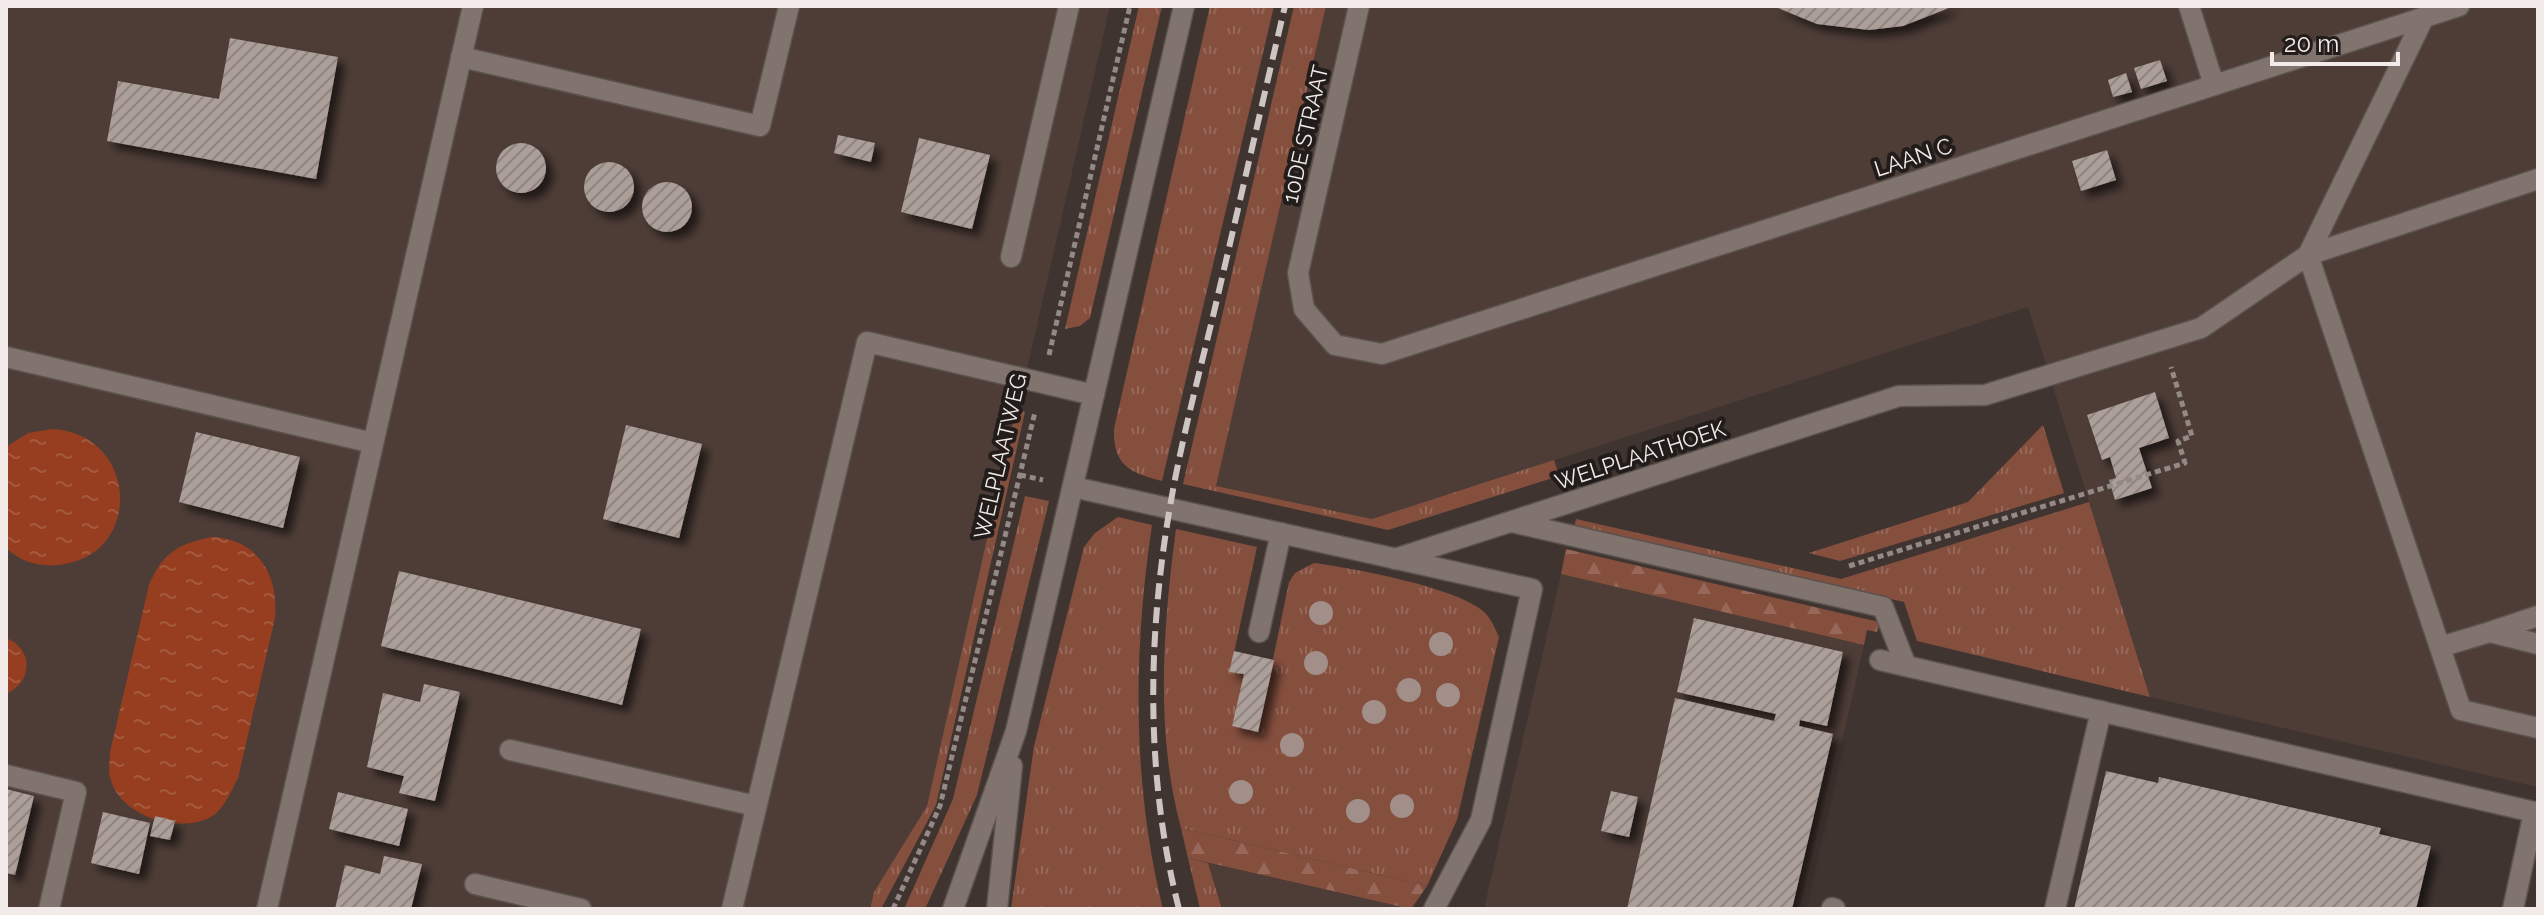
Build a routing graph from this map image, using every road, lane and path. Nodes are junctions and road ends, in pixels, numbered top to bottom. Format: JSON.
{"nodes":[{"id":1,"x":473,"y":6,"type":"edge"},
{"id":2,"x":789,"y":6,"type":"edge"},
{"id":3,"x":1069,"y":6,"type":"edge"},
{"id":4,"x":1130,"y":6,"type":"edge"},
{"id":5,"x":1184,"y":6,"type":"edge"},
{"id":6,"x":1359,"y":6,"type":"edge"},
{"id":7,"x":2189,"y":6,"type":"edge"},
{"id":8,"x":2459,"y":6,"type":"edge"},
{"id":9,"x":2424,"y":17,"type":"junction"},
{"id":10,"x":461,"y":57,"type":"junction"},
{"id":11,"x":2214,"y":85,"type":"junction"},
{"id":12,"x":2538,"y":179,"type":"edge"},
{"id":13,"x":2308,"y":255,"type":"junction"},
{"id":14,"x":1011,"y":257,"type":"dead end"},
{"id":15,"x":2162,"y":340,"type":"junction"},
{"id":16,"x":1382,"y":354,"type":"joint"},
{"id":17,"x":6,"y":357,"type":"edge"},
{"id":18,"x":1042,"y":383,"type":"junction"},
{"id":19,"x":1094,"y":395,"type":"junction"},
{"id":20,"x":373,"y":443,"type":"junction"},
{"id":21,"x":1073,"y":487,"type":"junction"},
{"id":22,"x":1511,"y":521,"type":"junction"},
{"id":23,"x":1281,"y":533,"type":"junction"},
{"id":24,"x":1395,"y":559,"type":"junction"},
{"id":25,"x":1838,"y":569,"type":"dead end"},
{"id":26,"x":2538,"y":616,"type":"edge"},
{"id":27,"x":1259,"y":632,"type":"dead end"},
{"id":28,"x":2490,"y":632,"type":"junction"},
{"id":29,"x":2538,"y":644,"type":"edge"},
{"id":30,"x":2440,"y":647,"type":"junction"},
{"id":31,"x":1880,"y":660,"type":"dead end"},
{"id":32,"x":1906,"y":666,"type":"junction"},
{"id":33,"x":2101,"y":711,"type":"junction"},
{"id":34,"x":2538,"y":728,"type":"edge"},
{"id":35,"x":1016,"y":731,"type":"junction"},
{"id":36,"x":510,"y":750,"type":"dead end"},
{"id":37,"x":6,"y":775,"type":"edge"},
{"id":38,"x":756,"y":806,"type":"junction"},
{"id":39,"x":475,"y":884,"type":"dead end"},
{"id":40,"x":49,"y":909,"type":"edge"},
{"id":41,"x":267,"y":909,"type":"edge"},
{"id":42,"x":581,"y":909,"type":"edge"},
{"id":43,"x":732,"y":909,"type":"edge"},
{"id":44,"x":893,"y":909,"type":"edge"},
{"id":45,"x":953,"y":909,"type":"edge"},
{"id":46,"x":997,"y":909,"type":"edge"},
{"id":47,"x":1434,"y":909,"type":"edge"},
{"id":48,"x":2055,"y":909,"type":"edge"},
{"id":49,"x":2513,"y":909,"type":"edge"}],
"edges":[{"from":1,"to":10,"type":"street"},
{"from":2,"to":10,"type":"street"},
{"from":3,"to":14,"type":"street"},
{"from":4,"to":18,"type":"path","name":"WELPLAATWEG"},
{"from":5,"to":19,"type":"street"},
{"from":6,"to":16,"type":"street","name":"10DE STRAAT"},
{"from":7,"to":11,"type":"street"},
{"from":8,"to":9,"type":"street","name":"LAAN C"},
{"from":9,"to":11,"type":"street","name":"LAAN C"},
{"from":9,"to":13,"type":"street"},
{"from":10,"to":20,"type":"street"},
{"from":11,"to":16,"type":"street","name":"LAAN C"},
{"from":12,"to":13,"type":"street"},
{"from":13,"to":15,"type":"street","name":"WELPLAATHOEK"},
{"from":13,"to":30,"type":"street"},
{"from":15,"to":22,"type":"street","name":"WELPLAATHOEK"},
{"from":15,"to":25,"type":"path"},
{"from":17,"to":20,"type":"street"},
{"from":18,"to":19,"type":"street"},
{"from":18,"to":38,"type":"street"},
{"from":18,"to":44,"type":"path","name":"WELPLAATWEG"},
{"from":19,"to":21,"type":"street"},
{"from":20,"to":41,"type":"street"},
{"from":21,"to":23,"type":"street"},
{"from":21,"to":35,"type":"street"},
{"from":22,"to":24,"type":"street","name":"WELPLAATHOEK"},
{"from":22,"to":32,"type":"street"},
{"from":23,"to":24,"type":"street"},
{"from":23,"to":27,"type":"street"},
{"from":24,"to":47,"type":"street"},
{"from":26,"to":28,"type":"street"},
{"from":28,"to":29,"type":"street"},
{"from":28,"to":30,"type":"street"},
{"from":30,"to":34,"type":"street"},
{"from":31,"to":32,"type":"street"},
{"from":32,"to":33,"type":"street"},
{"from":33,"to":48,"type":"street"},
{"from":33,"to":49,"type":"street"},
{"from":35,"to":45,"type":"street"},
{"from":35,"to":46,"type":"street"},
{"from":36,"to":38,"type":"street"},
{"from":37,"to":40,"type":"street"},
{"from":38,"to":43,"type":"street"},
{"from":39,"to":42,"type":"street"}]}
